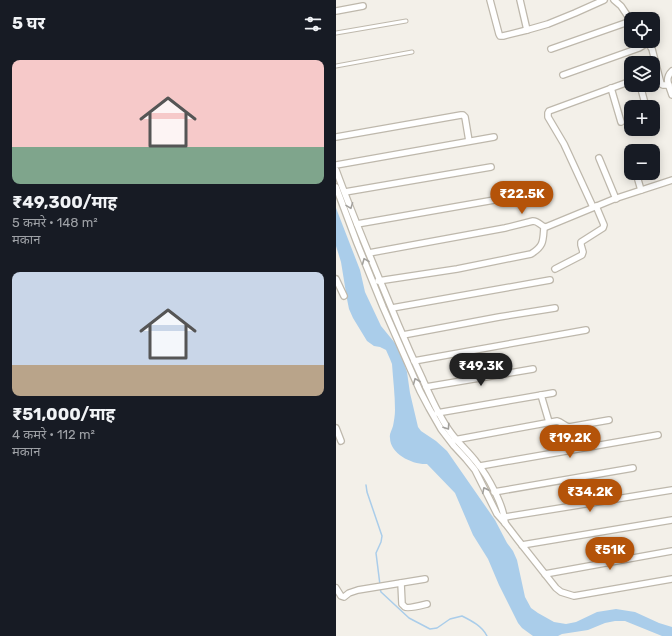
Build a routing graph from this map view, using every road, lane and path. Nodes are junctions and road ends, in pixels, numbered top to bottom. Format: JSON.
{"nodes":[{"id":1,"x":490,"y":0,"type":"edge"},
{"id":2,"x":520,"y":0,"type":"edge"},
{"id":3,"x":604,"y":0,"type":"edge"},
{"id":4,"x":614,"y":0,"type":"edge"},
{"id":5,"x":363,"y":6,"type":"dead end"},
{"id":6,"x":336,"y":11,"type":"edge"},
{"id":7,"x":625,"y":12,"type":"edge"},
{"id":8,"x":406,"y":21,"type":"dead end"},
{"id":9,"x":624,"y":23,"type":"edge"},
{"id":10,"x":527,"y":30,"type":"junction"},
{"id":11,"x":336,"y":33,"type":"edge"},
{"id":12,"x":640,"y":48,"type":"edge"},
{"id":13,"x":551,"y":49,"type":"dead end"},
{"id":14,"x":412,"y":52,"type":"dead end"},
{"id":15,"x":336,"y":66,"type":"edge"},
{"id":16,"x":672,"y":71,"type":"edge"},
{"id":17,"x":563,"y":75,"type":"dead end"},
{"id":18,"x":624,"y":83,"type":"edge"},
{"id":19,"x":660,"y":84,"type":"edge"},
{"id":20,"x":669,"y":85,"type":"junction"},
{"id":21,"x":611,"y":88,"type":"junction"},
{"id":22,"x":672,"y":95,"type":"edge"},
{"id":23,"x":621,"y":122,"type":"dead end"},
{"id":24,"x":336,"y":137,"type":"edge"},
{"id":25,"x":494,"y":137,"type":"dead end"},
{"id":26,"x":469,"y":141,"type":"junction"},
{"id":27,"x":599,"y":158,"type":"dead end"},
{"id":28,"x":336,"y":165,"type":"edge"},
{"id":29,"x":491,"y":166,"type":"dead end"},
{"id":30,"x":336,"y":170,"type":"edge"},
{"id":31,"x":638,"y":180,"type":"edge"},
{"id":32,"x":672,"y":180,"type":"edge"},
{"id":33,"x":540,"y":185,"type":"dead end"},
{"id":34,"x":336,"y":187,"type":"edge"},
{"id":35,"x":641,"y":190,"type":"junction"},
{"id":36,"x":345,"y":192,"type":"junction"},
{"id":37,"x":616,"y":199,"type":"junction"},
{"id":38,"x":595,"y":207,"type":"junction"},
{"id":39,"x":357,"y":224,"type":"junction"},
{"id":40,"x":544,"y":227,"type":"junction"},
{"id":41,"x":369,"y":253,"type":"junction"},
{"id":42,"x":555,"y":269,"type":"dead end"},
{"id":43,"x":336,"y":280,"type":"edge"},
{"id":44,"x":550,"y":280,"type":"dead end"},
{"id":45,"x":380,"y":281,"type":"junction"},
{"id":46,"x":373,"y":282,"type":"junction"},
{"id":47,"x":344,"y":296,"type":"dead end"},
{"id":48,"x":392,"y":308,"type":"junction"},
{"id":49,"x":555,"y":308,"type":"dead end"},
{"id":50,"x":586,"y":330,"type":"dead end"},
{"id":51,"x":403,"y":335,"type":"junction"},
{"id":52,"x":414,"y":361,"type":"junction"},
{"id":53,"x":533,"y":369,"type":"dead end"},
{"id":54,"x":426,"y":387,"type":"junction"},
{"id":55,"x":553,"y":393,"type":"dead end"},
{"id":56,"x":541,"y":395,"type":"junction"},
{"id":57,"x":435,"y":414,"type":"junction"},
{"id":58,"x":609,"y":420,"type":"dead end"},
{"id":59,"x":549,"y":422,"type":"junction"},
{"id":60,"x":336,"y":428,"type":"edge"},
{"id":61,"x":658,"y":435,"type":"dead end"},
{"id":62,"x":456,"y":439,"type":"junction"},
{"id":63,"x":341,"y":440,"type":"dead end"},
{"id":64,"x":450,"y":440,"type":"junction"},
{"id":65,"x":480,"y":466,"type":"junction"},
{"id":66,"x":632,"y":468,"type":"dead end"},
{"id":67,"x":672,"y":490,"type":"edge"},
{"id":68,"x":494,"y":492,"type":"junction"},
{"id":69,"x":505,"y":520,"type":"junction"},
{"id":70,"x":672,"y":520,"type":"edge"},
{"id":71,"x":522,"y":546,"type":"junction"},
{"id":72,"x":672,"y":551,"type":"edge"},
{"id":73,"x":545,"y":574,"type":"junction"},
{"id":74,"x":425,"y":579,"type":"dead end"},
{"id":75,"x":672,"y":579,"type":"edge"},
{"id":76,"x":401,"y":583,"type":"junction"},
{"id":77,"x":336,"y":588,"type":"edge"},
{"id":78,"x":428,"y":604,"type":"dead end"}],
"edges":[{"from":1,"to":10,"type":"street"},
{"from":2,"to":10,"type":"street"},
{"from":3,"to":10,"type":"street"},
{"from":4,"to":7,"type":"street"},
{"from":5,"to":6,"type":"street"},
{"from":8,"to":11,"type":"lane"},
{"from":9,"to":13,"type":"street"},
{"from":12,"to":17,"type":"street"},
{"from":14,"to":15,"type":"lane"},
{"from":16,"to":20,"type":"street"},
{"from":18,"to":21,"type":"street"},
{"from":19,"to":20,"type":"street"},
{"from":20,"to":22,"type":"street"},
{"from":21,"to":23,"type":"street"},
{"from":21,"to":38,"type":"street"},
{"from":24,"to":26,"type":"street"},
{"from":25,"to":26,"type":"street"},
{"from":26,"to":28,"type":"street"},
{"from":27,"to":37,"type":"street"},
{"from":29,"to":36,"type":"street"},
{"from":30,"to":36,"type":"street"},
{"from":31,"to":35,"type":"street"},
{"from":32,"to":35,"type":"street"},
{"from":33,"to":39,"type":"street"},
{"from":46,"to":34,"type":"street","one_way":true},
{"from":35,"to":37,"type":"street"},
{"from":36,"to":39,"type":"street","one_way":true},
{"from":37,"to":38,"type":"street"},
{"from":38,"to":40,"type":"street"},
{"from":38,"to":42,"type":"street"},
{"from":39,"to":41,"type":"street"},
{"from":40,"to":41,"type":"street"},
{"from":40,"to":45,"type":"street"},
{"from":41,"to":45,"type":"street"},
{"from":43,"to":47,"type":"street"},
{"from":44,"to":48,"type":"street"},
{"from":45,"to":46,"type":"street"},
{"from":45,"to":48,"type":"street"},
{"from":57,"to":46,"type":"street","one_way":true},
{"from":48,"to":51,"type":"street"},
{"from":49,"to":51,"type":"street"},
{"from":50,"to":52,"type":"street"},
{"from":51,"to":52,"type":"street"},
{"from":52,"to":54,"type":"street"},
{"from":53,"to":54,"type":"street"},
{"from":54,"to":57,"type":"street"},
{"from":55,"to":56,"type":"street"},
{"from":56,"to":57,"type":"street"},
{"from":56,"to":59,"type":"street"},
{"from":57,"to":62,"type":"street","one_way":true},
{"from":57,"to":64,"type":"street"},
{"from":58,"to":59,"type":"street"},
{"from":59,"to":62,"type":"street"},
{"from":60,"to":63,"type":"street"},
{"from":61,"to":65,"type":"street"},
{"from":62,"to":64,"type":"street"},
{"from":62,"to":65,"type":"street"},
{"from":69,"to":64,"type":"street","one_way":true},
{"from":65,"to":68,"type":"street"},
{"from":66,"to":68,"type":"street"},
{"from":67,"to":69,"type":"street"},
{"from":68,"to":69,"type":"street"},
{"from":69,"to":71,"type":"street"},
{"from":70,"to":71,"type":"street"},
{"from":71,"to":73,"type":"street"},
{"from":72,"to":73,"type":"street"},
{"from":73,"to":75,"type":"street"},
{"from":74,"to":76,"type":"street"},
{"from":76,"to":77,"type":"street"},
{"from":76,"to":78,"type":"street"}]}
